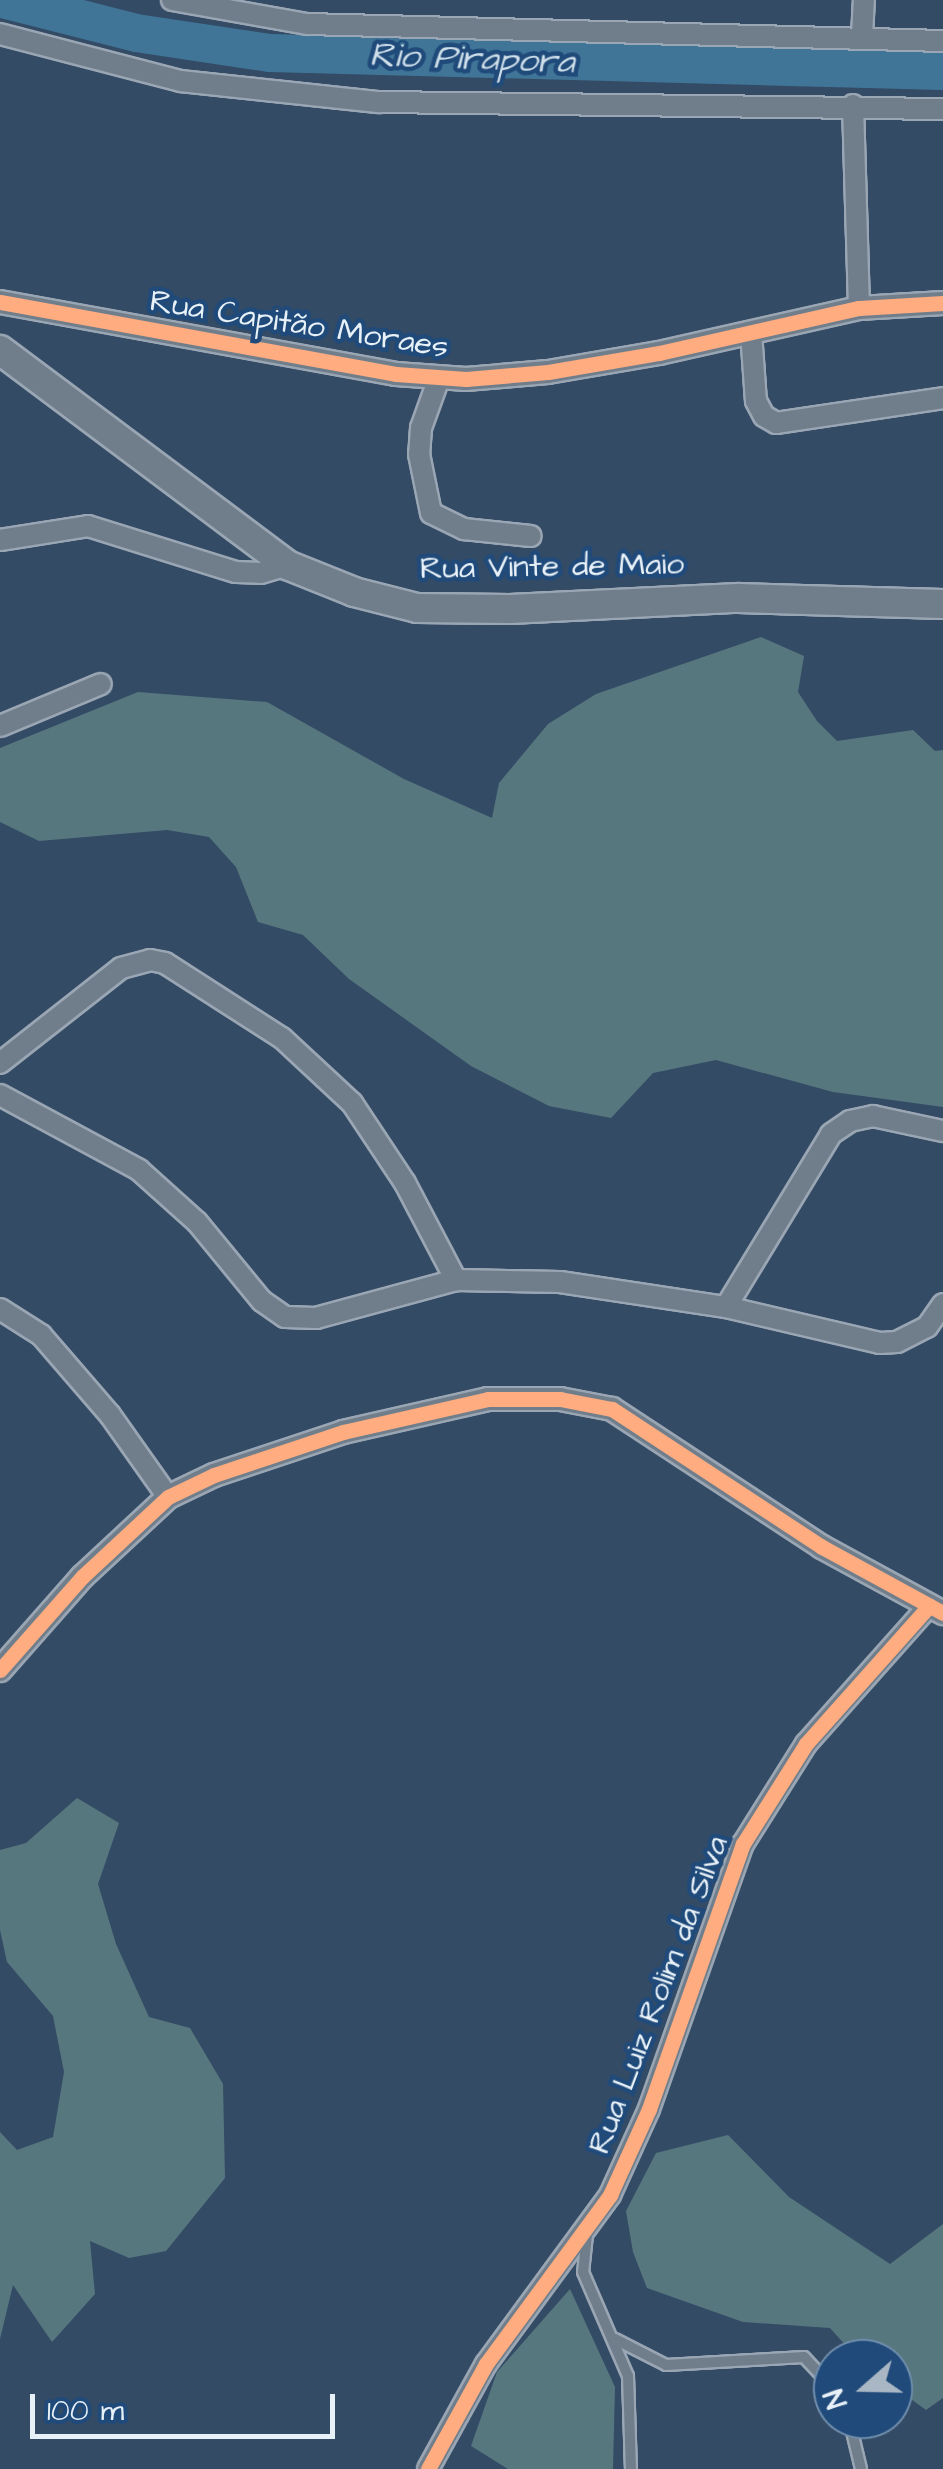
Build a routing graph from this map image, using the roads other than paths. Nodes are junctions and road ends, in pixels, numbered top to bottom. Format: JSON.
{"nodes":[{"id":1,"x":172,"y":0,"type":"edge"},
{"id":2,"x":864,"y":0,"type":"edge"},
{"id":3,"x":0,"y":34,"type":"edge"},
{"id":4,"x":862,"y":36,"type":"junction"},
{"id":5,"x":943,"y":41,"type":"edge"},
{"id":6,"x":853,"y":105,"type":"junction"},
{"id":7,"x":943,"y":109,"type":"edge"},
{"id":8,"x":0,"y":302,"type":"edge"},
{"id":9,"x":943,"y":303,"type":"edge"},
{"id":10,"x":859,"y":308,"type":"junction"},
{"id":11,"x":751,"y":332,"type":"junction"},
{"id":12,"x":0,"y":350,"type":"edge"},
{"id":13,"x":440,"y":378,"type":"junction"},
{"id":14,"x":943,"y":398,"type":"edge"},
{"id":15,"x":531,"y":536,"type":"dead end"},
{"id":16,"x":0,"y":540,"type":"edge"},
{"id":17,"x":287,"y":566,"type":"junction"},
{"id":18,"x":943,"y":604,"type":"edge"},
{"id":19,"x":101,"y":684,"type":"dead end"},
{"id":20,"x":0,"y":726,"type":"edge"},
{"id":21,"x":0,"y":1063,"type":"edge"},
{"id":22,"x":0,"y":1095,"type":"edge"},
{"id":23,"x":943,"y":1131,"type":"edge"},
{"id":24,"x":456,"y":1280,"type":"junction"},
{"id":25,"x":943,"y":1304,"type":"edge"},
{"id":26,"x":726,"y":1307,"type":"junction"},
{"id":27,"x":0,"y":1309,"type":"edge"},
{"id":28,"x":168,"y":1497,"type":"junction"},
{"id":29,"x":936,"y":1609,"type":"edge"},
{"id":30,"x":0,"y":1670,"type":"edge"},
{"id":31,"x":588,"y":2230,"type":"junction"},
{"id":32,"x":614,"y":2339,"type":"junction"},
{"id":33,"x":813,"y":2366,"type":"edge"},
{"id":34,"x":854,"y":2439,"type":"edge"},
{"id":35,"x":428,"y":2469,"type":"edge"},
{"id":36,"x":631,"y":2469,"type":"edge"},
{"id":37,"x":861,"y":2469,"type":"edge"}],
"edges":[{"from":1,"to":4,"type":"street"},
{"from":2,"to":4,"type":"street"},
{"from":3,"to":6,"type":"street"},
{"from":4,"to":5,"type":"street"},
{"from":6,"to":7,"type":"street"},
{"from":6,"to":10,"type":"street"},
{"from":8,"to":13,"type":"street","name":"Rua Capitão Moraes"},
{"from":9,"to":10,"type":"street","name":"Rua Capitão Moraes"},
{"from":10,"to":11,"type":"street","name":"Rua Capitão Moraes"},
{"from":11,"to":13,"type":"street","name":"Rua Capitão Moraes"},
{"from":11,"to":14,"type":"street"},
{"from":12,"to":17,"type":"main road","name":"Rua Vinte de Maio"},
{"from":13,"to":15,"type":"street"},
{"from":16,"to":17,"type":"street"},
{"from":17,"to":18,"type":"main road","name":"Rua Vinte de Maio"},
{"from":19,"to":20,"type":"street"},
{"from":21,"to":24,"type":"street"},
{"from":22,"to":24,"type":"street"},
{"from":23,"to":26,"type":"street"},
{"from":24,"to":26,"type":"street"},
{"from":25,"to":26,"type":"street"},
{"from":27,"to":28,"type":"street"},
{"from":28,"to":29,"type":"street"},
{"from":28,"to":30,"type":"street"},
{"from":29,"to":31,"type":"street","name":"Rua Luiz Rolim da Silva"},
{"from":31,"to":32,"type":"lane"},
{"from":31,"to":35,"type":"street","name":"Rua Luiz Rolim da Silva"},
{"from":32,"to":33,"type":"lane"},
{"from":32,"to":36,"type":"lane"},
{"from":34,"to":37,"type":"lane"}]}
